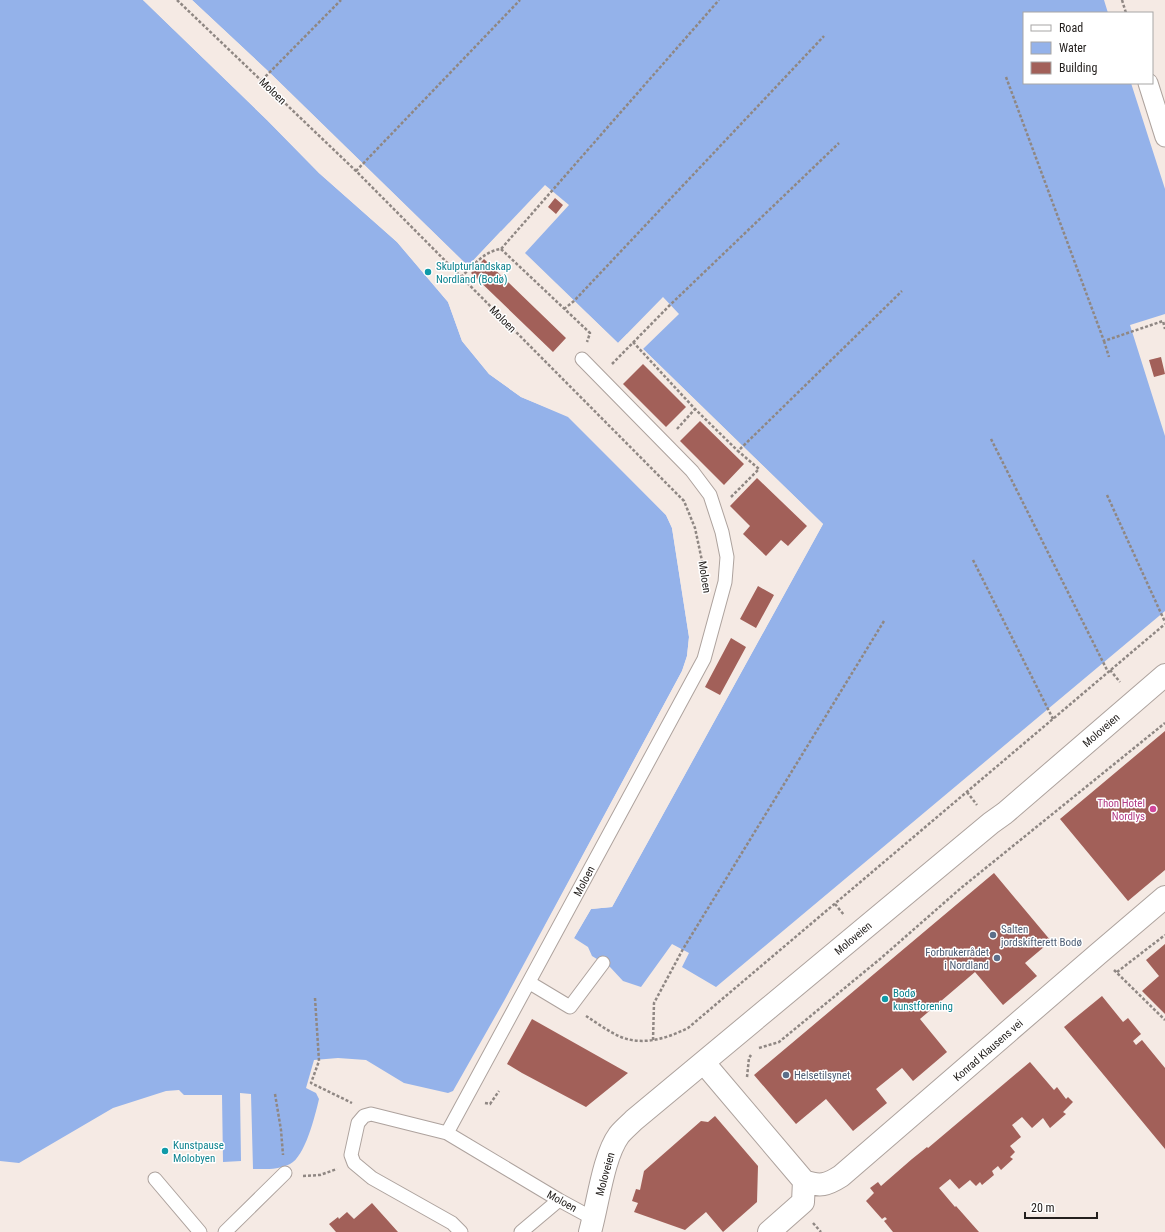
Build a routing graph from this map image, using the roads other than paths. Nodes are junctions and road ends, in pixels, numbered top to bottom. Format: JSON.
{"nodes":[{"id":1,"x":1148,"y":84,"type":"edge"},
{"id":2,"x":1165,"y":137,"type":"edge"},
{"id":3,"x":582,"y":359,"type":"road end"},
{"id":4,"x":1165,"y":675,"type":"edge"},
{"id":5,"x":1165,"y":897,"type":"edge"},
{"id":6,"x":603,"y":963,"type":"dead end"},
{"id":7,"x":530,"y":983,"type":"junction"},
{"id":8,"x":704,"y":1063,"type":"junction"},
{"id":9,"x":447,"y":1132,"type":"junction"},
{"id":10,"x":285,"y":1173,"type":"road end"},
{"id":11,"x":155,"y":1179,"type":"dead end"},
{"id":12,"x":804,"y":1181,"type":"junction"},
{"id":13,"x":559,"y":1200,"type":"junction"},
{"id":14,"x":592,"y":1225,"type":"edge"},
{"id":15,"x":200,"y":1232,"type":"edge"},
{"id":16,"x":225,"y":1232,"type":"edge"},
{"id":17,"x":461,"y":1232,"type":"edge"},
{"id":18,"x":521,"y":1232,"type":"edge"},
{"id":19,"x":769,"y":1232,"type":"edge"}],
"edges":[{"from":1,"to":2,"type":"street"},
{"from":3,"to":7,"type":"lane","name":"Moloen"},
{"from":4,"to":8,"type":"street","name":"Moloveien"},
{"from":5,"to":12,"type":"street","name":"Konrad Klausens vei"},
{"from":6,"to":7,"type":"lane"},
{"from":7,"to":9,"type":"lane","name":"Moloen"},
{"from":8,"to":12,"type":"street"},
{"from":8,"to":14,"type":"street","name":"Moloveien"},
{"from":9,"to":13,"type":"lane","name":"Moloen"},
{"from":9,"to":17,"type":"lane"},
{"from":10,"to":16,"type":"lane"},
{"from":11,"to":15,"type":"lane"},
{"from":12,"to":19,"type":"street"},
{"from":13,"to":14,"type":"lane","name":"Moloen"},
{"from":13,"to":18,"type":"lane"}]}
